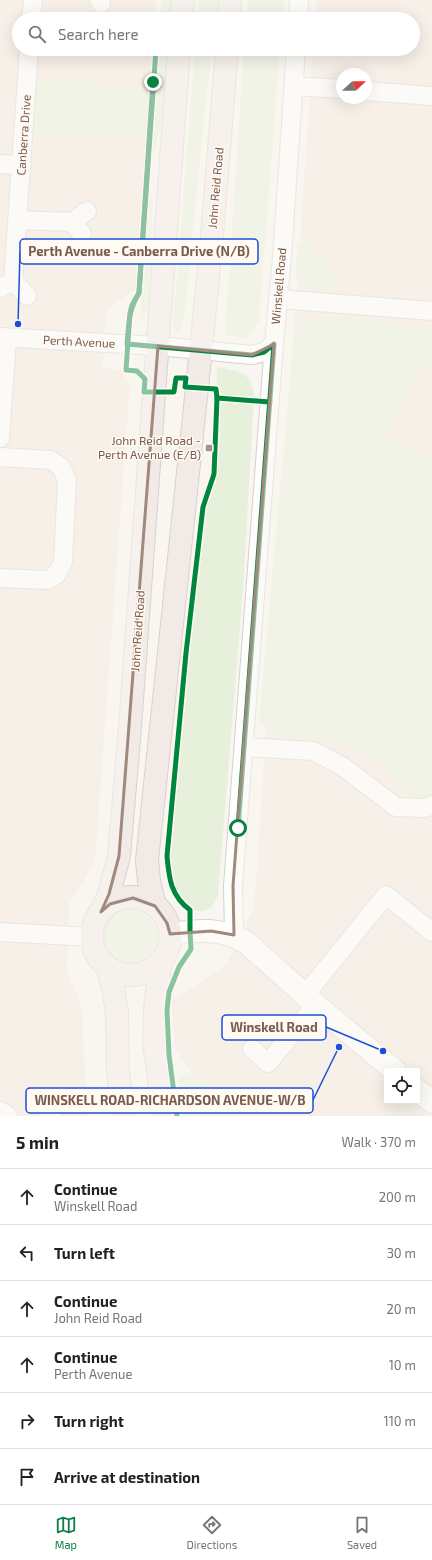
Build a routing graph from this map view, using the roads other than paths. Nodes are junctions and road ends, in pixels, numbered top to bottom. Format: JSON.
{"nodes":[{"id":1,"x":33,"y":0,"type":"edge"},
{"id":2,"x":183,"y":0,"type":"edge"},
{"id":3,"x":230,"y":0,"type":"edge"},
{"id":4,"x":299,"y":0,"type":"edge"},
{"id":5,"x":32,"y":12,"type":"edge"},
{"id":6,"x":182,"y":12,"type":"edge"},
{"id":7,"x":229,"y":12,"type":"edge"},
{"id":8,"x":298,"y":12,"type":"edge"},
{"id":9,"x":30,"y":56,"type":"edge"},
{"id":10,"x":179,"y":56,"type":"edge"},
{"id":11,"x":226,"y":56,"type":"edge"},
{"id":12,"x":296,"y":56,"type":"edge"},
{"id":13,"x":294,"y":86,"type":"junction"},
{"id":14,"x":336,"y":90,"type":"edge"},
{"id":15,"x":372,"y":91,"type":"edge"},
{"id":16,"x":432,"y":96,"type":"edge"},
{"id":17,"x":0,"y":164,"type":"edge"},
{"id":18,"x":22,"y":165,"type":"junction"},
{"id":19,"x":87,"y":211,"type":"dead end"},
{"id":20,"x":18,"y":220,"type":"junction"},
{"id":21,"x":6,"y":285,"type":"edge"},
{"id":22,"x":27,"y":296,"type":"dead end"},
{"id":23,"x":279,"y":299,"type":"junction"},
{"id":24,"x":432,"y":311,"type":"edge"},
{"id":25,"x":4,"y":338,"type":"edge"},
{"id":26,"x":274,"y":344,"type":"junction"},
{"id":27,"x":158,"y":346,"type":"junction"},
{"id":28,"x":201,"y":350,"type":"junction"},
{"id":29,"x":0,"y":438,"type":"edge"},
{"id":30,"x":0,"y":458,"type":"edge"},
{"id":31,"x":0,"y":578,"type":"edge"},
{"id":32,"x":244,"y":747,"type":"junction"},
{"id":33,"x":429,"y":807,"type":"edge"},
{"id":34,"x":155,"y":906,"type":"junction"},
{"id":35,"x":101,"y":912,"type":"junction"},
{"id":36,"x":0,"y":932,"type":"edge"},
{"id":37,"x":432,"y":932,"type":"edge"},
{"id":38,"x":170,"y":934,"type":"junction"},
{"id":39,"x":234,"y":935,"type":"junction"},
{"id":40,"x":92,"y":937,"type":"junction"},
{"id":41,"x":161,"y":960,"type":"junction"},
{"id":42,"x":107,"y":967,"type":"junction"},
{"id":43,"x":310,"y":1000,"type":"junction"},
{"id":44,"x":154,"y":1042,"type":"junction"},
{"id":45,"x":252,"y":1049,"type":"dead end"},
{"id":46,"x":391,"y":1068,"type":"edge"},
{"id":47,"x":420,"y":1092,"type":"edge"},
{"id":48,"x":432,"y":1102,"type":"edge"},
{"id":49,"x":0,"y":1111,"type":"edge"},
{"id":50,"x":8,"y":1116,"type":"edge"},
{"id":51,"x":124,"y":1116,"type":"edge"},
{"id":52,"x":153,"y":1116,"type":"edge"},
{"id":53,"x":164,"y":1116,"type":"edge"}],
"edges":[{"from":1,"to":5,"type":"street"},
{"from":2,"to":6,"type":"highway"},
{"from":3,"to":7,"type":"highway"},
{"from":4,"to":8,"type":"street"},
{"from":9,"to":18,"type":"street","name":"Canberra Drive"},
{"from":10,"to":27,"type":"highway","name":"John Reid Road"},
{"from":11,"to":28,"type":"highway","name":"John Reid Road"},
{"from":12,"to":13,"type":"street","name":"Winskell Road"},
{"from":13,"to":14,"type":"street"},
{"from":13,"to":23,"type":"street","name":"Winskell Road"},
{"from":15,"to":16,"type":"street"},
{"from":17,"to":18,"type":"street"},
{"from":18,"to":20,"type":"street","name":"Canberra Drive"},
{"from":19,"to":20,"type":"street"},
{"from":20,"to":21,"type":"street","name":"Canberra Drive"},
{"from":21,"to":22,"type":"street","name":"Canberra Drive"},
{"from":23,"to":24,"type":"street"},
{"from":23,"to":26,"type":"street","name":"Winskell Road"},
{"from":25,"to":27,"type":"street","name":"Perth Avenue"},
{"from":25,"to":29,"type":"street"},
{"from":26,"to":28,"type":"street"},
{"from":26,"to":32,"type":"street","name":"Winskell Road"},
{"from":27,"to":28,"type":"street"},
{"from":27,"to":35,"type":"highway","name":"John Reid Road"},
{"from":28,"to":34,"type":"highway","name":"John Reid Road"},
{"from":30,"to":31,"type":"street"},
{"from":32,"to":33,"type":"street"},
{"from":32,"to":39,"type":"street","name":"Winskell Road"},
{"from":34,"to":35,"type":"highway"},
{"from":34,"to":38,"type":"highway"},
{"from":35,"to":40,"type":"highway"},
{"from":36,"to":40,"type":"street"},
{"from":37,"to":43,"type":"street"},
{"from":38,"to":39,"type":"street"},
{"from":38,"to":41,"type":"highway"},
{"from":39,"to":43,"type":"street"},
{"from":40,"to":42,"type":"highway"},
{"from":41,"to":42,"type":"highway"},
{"from":41,"to":44,"type":"highway"},
{"from":42,"to":51,"type":"highway"},
{"from":43,"to":45,"type":"street"},
{"from":43,"to":46,"type":"street"},
{"from":44,"to":52,"type":"highway"},
{"from":44,"to":53,"type":"highway"},
{"from":47,"to":48,"type":"street"},
{"from":49,"to":50,"type":"street"}]}
